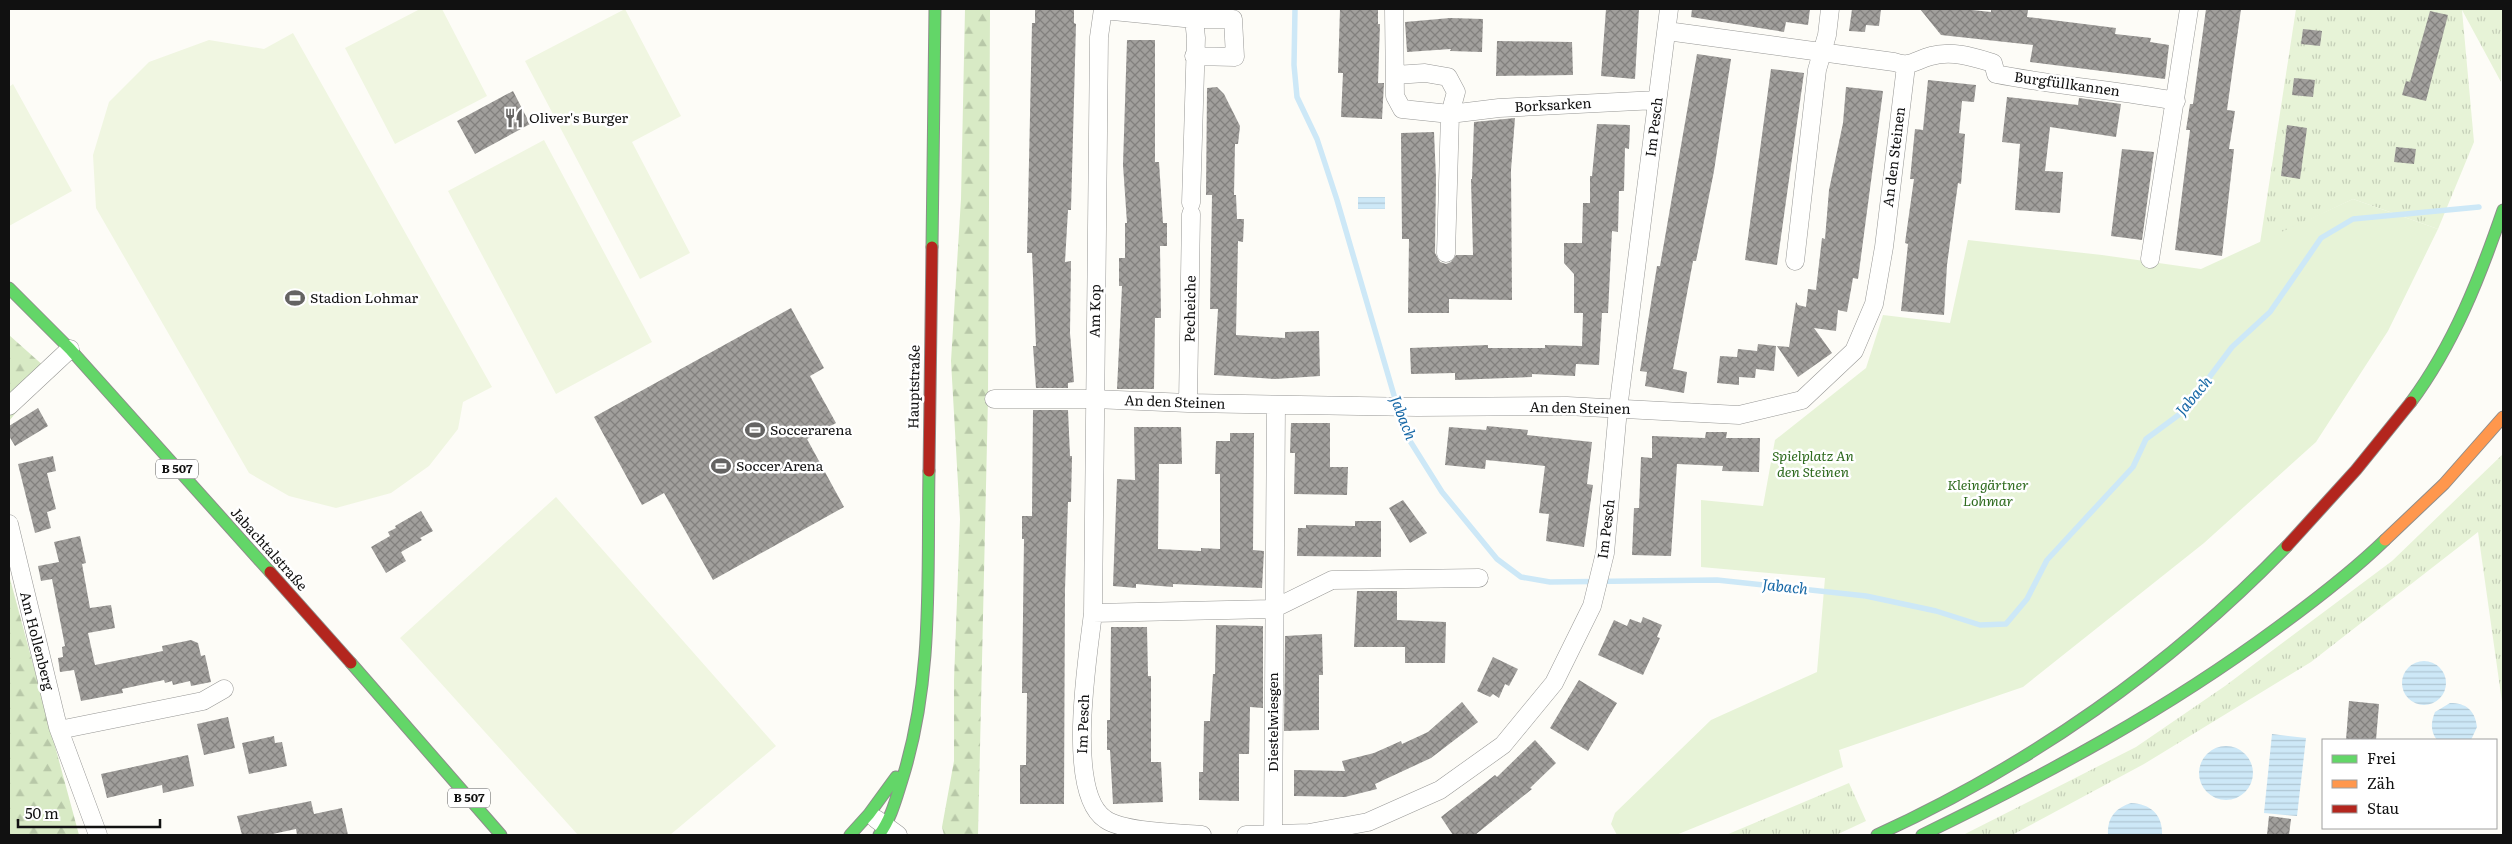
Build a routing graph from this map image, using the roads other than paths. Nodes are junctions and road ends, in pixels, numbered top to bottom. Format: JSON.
{"nodes":[{"id":1,"x":935,"y":9,"type":"edge"},
{"id":2,"x":1103,"y":9,"type":"edge"},
{"id":3,"x":1394,"y":9,"type":"edge"},
{"id":4,"x":1669,"y":9,"type":"edge"},
{"id":5,"x":1830,"y":9,"type":"edge"},
{"id":6,"x":2189,"y":9,"type":"edge"},
{"id":7,"x":1194,"y":19,"type":"junction"},
{"id":8,"x":1667,"y":31,"type":"junction"},
{"id":9,"x":1821,"y":53,"type":"junction"},
{"id":10,"x":1194,"y":56,"type":"junction"},
{"id":11,"x":1906,"y":66,"type":"junction"},
{"id":12,"x":1395,"y":75,"type":"junction"},
{"id":13,"x":1657,"y":100,"type":"junction"},
{"id":14,"x":2176,"y":101,"type":"junction"},
{"id":15,"x":1450,"y":114,"type":"junction"},
{"id":16,"x":2503,"y":210,"type":"edge"},
{"id":17,"x":1446,"y":253,"type":"dead end"},
{"id":18,"x":2150,"y":258,"type":"dead end"},
{"id":19,"x":1795,"y":261,"type":"dead end"},
{"id":20,"x":9,"y":288,"type":"edge"},
{"id":21,"x":70,"y":349,"type":"junction"},
{"id":22,"x":994,"y":399,"type":"dead end"},
{"id":23,"x":1094,"y":399,"type":"junction"},
{"id":24,"x":1188,"y":403,"type":"junction"},
{"id":25,"x":1276,"y":405,"type":"junction"},
{"id":26,"x":9,"y":406,"type":"edge"},
{"id":27,"x":1618,"y":409,"type":"junction"},
{"id":28,"x":2503,"y":417,"type":"edge"},
{"id":29,"x":9,"y":524,"type":"edge"},
{"id":30,"x":1479,"y":578,"type":"dead end"},
{"id":31,"x":1273,"y":609,"type":"junction"},
{"id":32,"x":1093,"y":613,"type":"junction"},
{"id":33,"x":224,"y":689,"type":"dead end"},
{"id":34,"x":59,"y":730,"type":"junction"},
{"id":35,"x":906,"y":763,"type":"junction"},
{"id":36,"x":869,"y":814,"type":"junction"},
{"id":37,"x":888,"y":832,"type":"edge"},
{"id":38,"x":1273,"y":834,"type":"junction"},
{"id":39,"x":98,"y":835,"type":"edge"},
{"id":40,"x":501,"y":835,"type":"edge"},
{"id":41,"x":850,"y":835,"type":"edge"},
{"id":42,"x":1202,"y":835,"type":"edge"},
{"id":43,"x":1246,"y":835,"type":"edge"},
{"id":44,"x":1877,"y":835,"type":"edge"},
{"id":45,"x":1922,"y":835,"type":"edge"}],
"edges":[{"from":1,"to":35,"type":"main road","name":"Hauptstraße"},
{"from":2,"to":7,"type":"street"},
{"from":2,"to":23,"type":"street","name":"Am Kop"},
{"from":3,"to":12,"type":"street","name":"Borksarken"},
{"from":4,"to":8,"type":"street","name":"Im Pesch"},
{"from":5,"to":9,"type":"street"},
{"from":6,"to":14,"type":"street"},
{"from":7,"to":10,"type":"street","name":"Pecheiche"},
{"from":7,"to":10,"type":"street"},
{"from":8,"to":9,"type":"street"},
{"from":8,"to":13,"type":"street","name":"Im Pesch"},
{"from":9,"to":11,"type":"street"},
{"from":9,"to":19,"type":"street"},
{"from":10,"to":24,"type":"street","name":"Pecheiche"},
{"from":11,"to":14,"type":"street","name":"Burgfüllkannen"},
{"from":11,"to":27,"type":"street","name":"An den Steinen"},
{"from":12,"to":15,"type":"street","name":"Borksarken"},
{"from":12,"to":15,"type":"street"},
{"from":13,"to":15,"type":"street","name":"Borksarken"},
{"from":13,"to":27,"type":"street","name":"Im Pesch"},
{"from":14,"to":18,"type":"street"},
{"from":15,"to":17,"type":"street"},
{"from":16,"to":44,"type":"main road"},
{"from":20,"to":21,"type":"main road","name":"Jabachtalstraße","number":"B 507"},
{"from":21,"to":26,"type":"street"},
{"from":21,"to":40,"type":"main road","name":"Jabachtalstraße","number":"B 507"},
{"from":22,"to":23,"type":"street","name":"An den Steinen"},
{"from":23,"to":24,"type":"street","name":"An den Steinen"},
{"from":23,"to":32,"type":"street","name":"Am Kop"},
{"from":24,"to":25,"type":"street","name":"An den Steinen"},
{"from":25,"to":27,"type":"street","name":"An den Steinen"},
{"from":25,"to":31,"type":"street","name":"Diestelwiesgen"},
{"from":27,"to":38,"type":"street","name":"Im Pesch"},
{"from":28,"to":45,"type":"main road"},
{"from":29,"to":34,"type":"street","name":"Am Hollenberg"},
{"from":30,"to":31,"type":"street"},
{"from":31,"to":32,"type":"street"},
{"from":31,"to":38,"type":"street","name":"Diestelwiesgen"},
{"from":32,"to":42,"type":"street","name":"Im Pesch"},
{"from":33,"to":34,"type":"street"},
{"from":34,"to":39,"type":"street","name":"Am Hollenberg"},
{"from":35,"to":36,"type":"main road"},
{"from":35,"to":37,"type":"main road","name":"Hauptstraße"},
{"from":36,"to":37,"type":"street"},
{"from":36,"to":41,"type":"main road"},
{"from":38,"to":43,"type":"street","name":"Im Pesch"}]}
